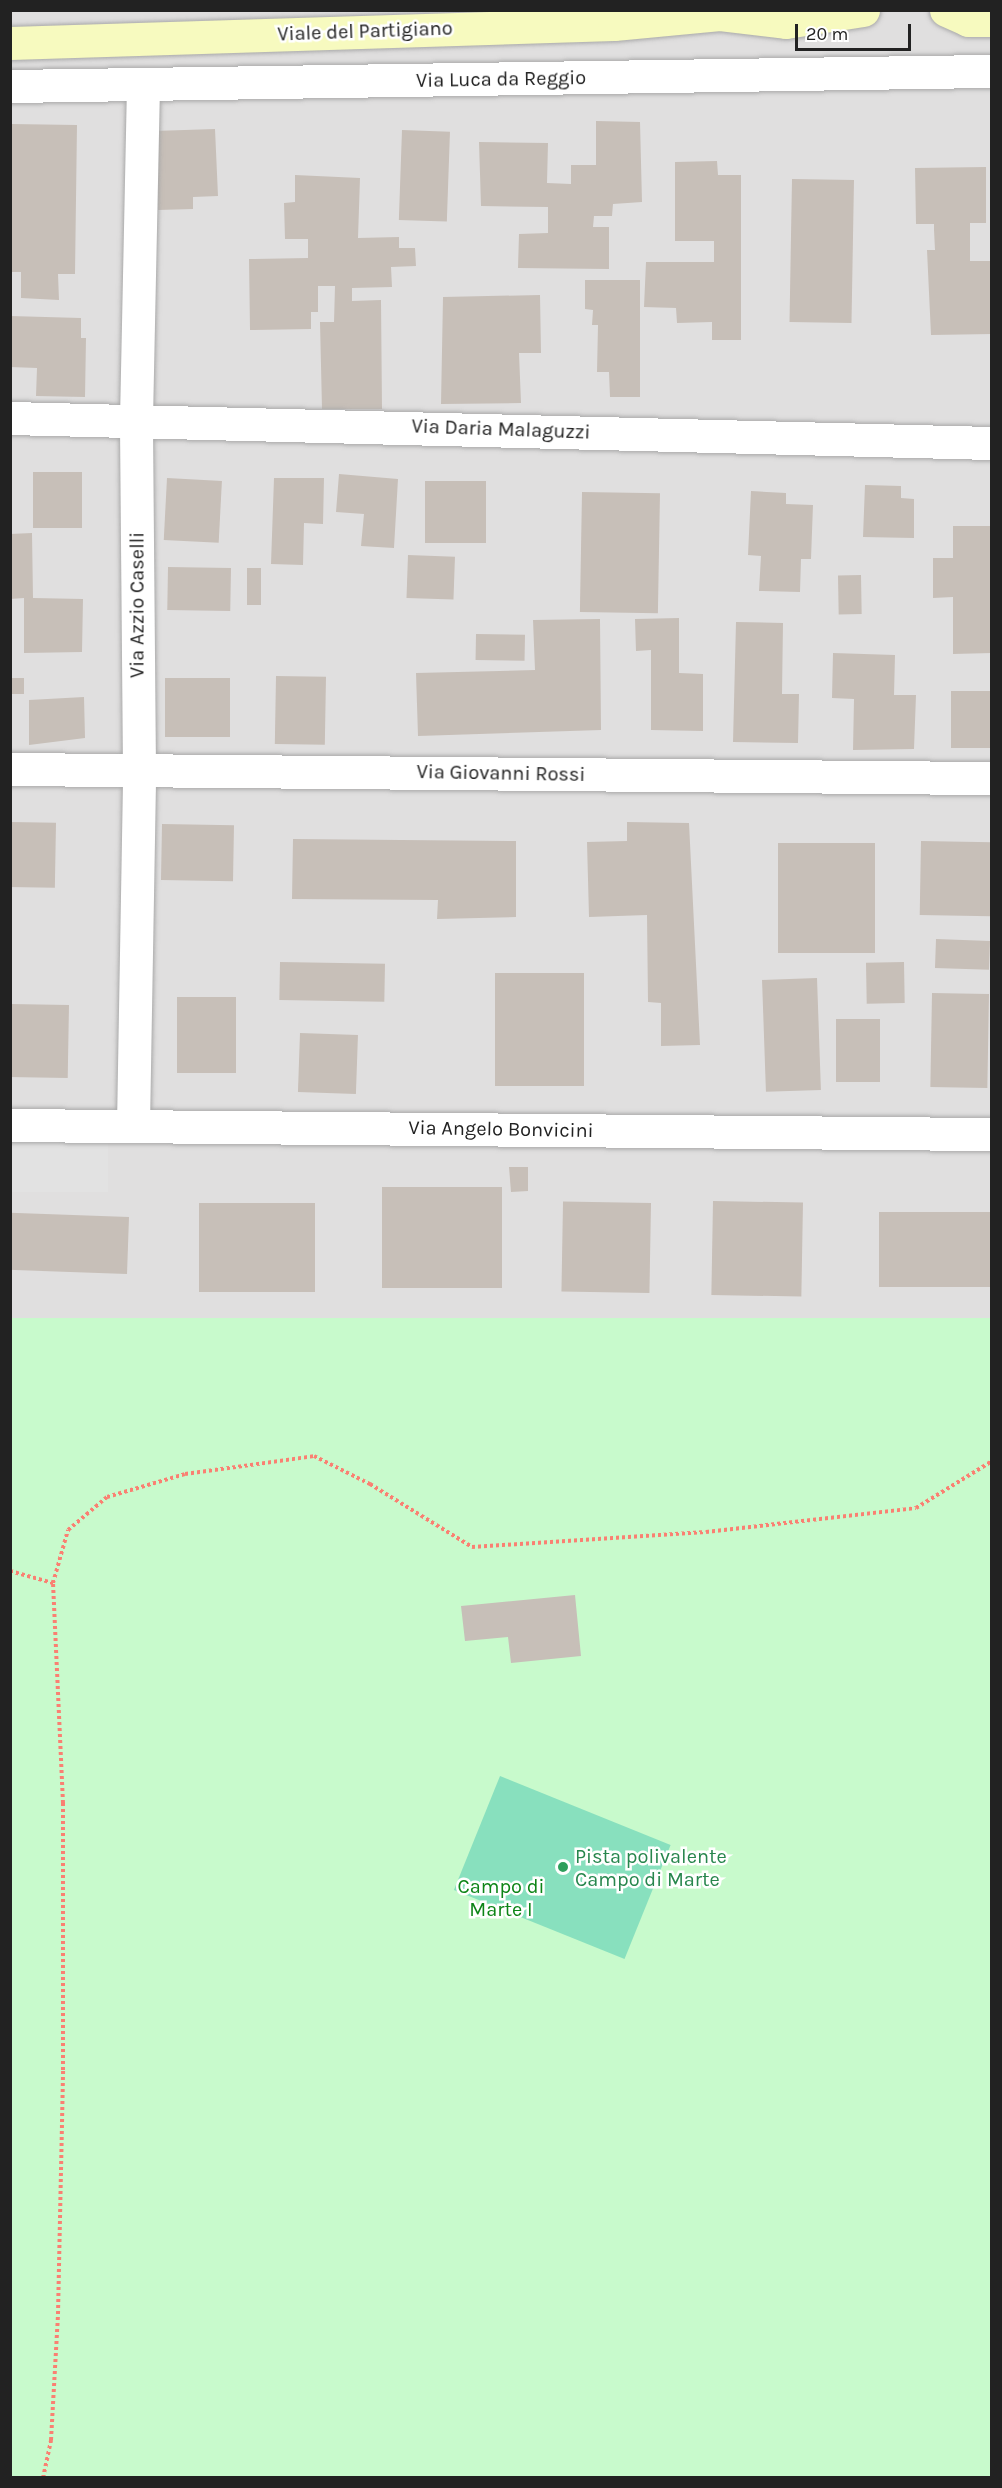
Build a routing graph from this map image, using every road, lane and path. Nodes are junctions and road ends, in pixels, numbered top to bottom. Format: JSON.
{"nodes":[{"id":1,"x":863,"y":10,"type":"edge"},
{"id":2,"x":946,"y":10,"type":"edge"},
{"id":3,"x":724,"y":12,"type":"edge"},
{"id":4,"x":992,"y":20,"type":"edge"},
{"id":5,"x":10,"y":43,"type":"edge"},
{"id":6,"x":992,"y":71,"type":"edge"},
{"id":7,"x":143,"y":85,"type":"junction"},
{"id":8,"x":10,"y":86,"type":"edge"},
{"id":9,"x":10,"y":418,"type":"edge"},
{"id":10,"x":136,"y":419,"type":"junction"},
{"id":11,"x":992,"y":443,"type":"edge"},
{"id":12,"x":10,"y":769,"type":"edge"},
{"id":13,"x":139,"y":770,"type":"junction"},
{"id":14,"x":992,"y":778,"type":"edge"},
{"id":15,"x":10,"y":1125,"type":"edge"},
{"id":16,"x":133,"y":1125,"type":"junction"},
{"id":17,"x":992,"y":1134,"type":"edge"},
{"id":18,"x":992,"y":1461,"type":"edge"},
{"id":19,"x":10,"y":1571,"type":"edge"},
{"id":20,"x":53,"y":1583,"type":"junction"},
{"id":21,"x":43,"y":2478,"type":"edge"}],
"edges":[{"from":1,"to":3,"type":"main road","name":"Viale del Partigiano"},
{"from":2,"to":4,"type":"main road"},
{"from":3,"to":5,"type":"main road","name":"Viale del Partigiano"},
{"from":6,"to":7,"type":"street","name":"Via Luca da Reggio"},
{"from":7,"to":8,"type":"street","name":"Via Luca da Reggio"},
{"from":7,"to":10,"type":"street","name":"Via Azzio Caselli"},
{"from":9,"to":10,"type":"street","name":"Via Daria Malaguzzi"},
{"from":10,"to":11,"type":"street","name":"Via Daria Malaguzzi"},
{"from":10,"to":13,"type":"street","name":"Via Azzio Caselli"},
{"from":12,"to":13,"type":"street","name":"Via Giovanni Rossi"},
{"from":13,"to":14,"type":"street","name":"Via Giovanni Rossi"},
{"from":13,"to":16,"type":"street","name":"Via Azzio Caselli"},
{"from":15,"to":16,"type":"street","name":"Via Angelo Bonvicini"},
{"from":16,"to":17,"type":"street","name":"Via Angelo Bonvicini"},
{"from":18,"to":20,"type":"path"},
{"from":19,"to":20,"type":"path"},
{"from":20,"to":21,"type":"path"}]}
